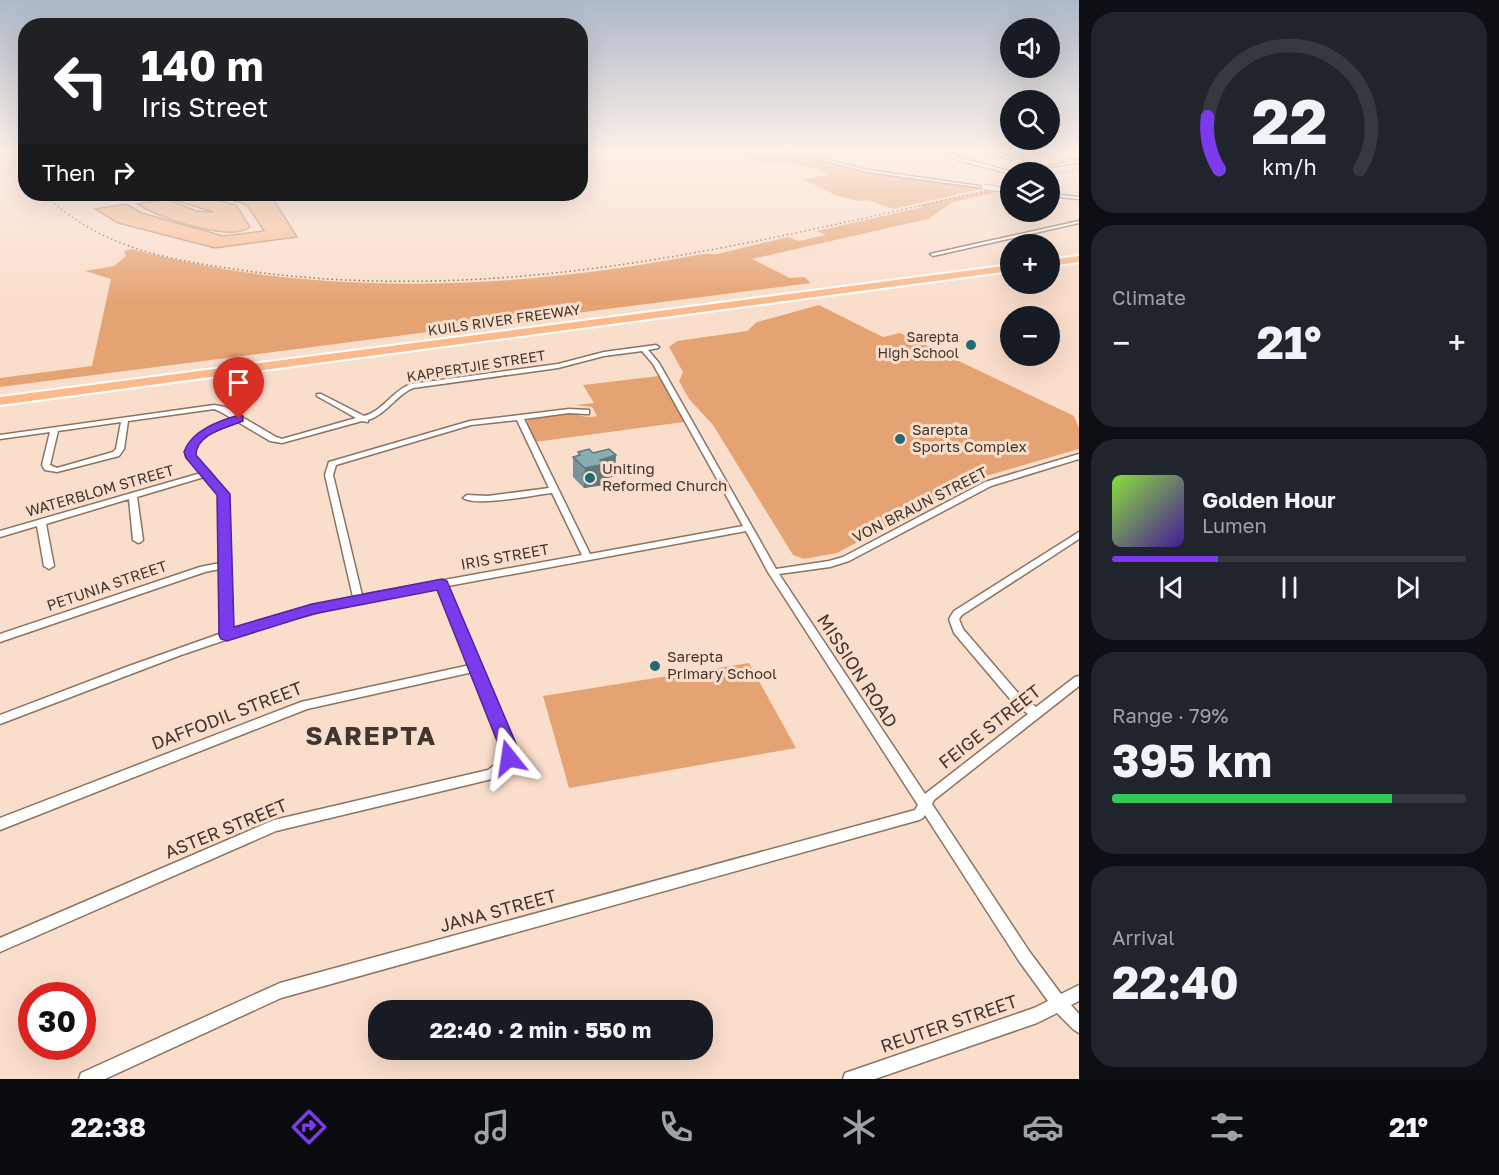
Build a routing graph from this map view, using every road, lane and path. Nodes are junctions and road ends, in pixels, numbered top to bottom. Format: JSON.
{"nodes":[{"id":1,"x":1079,"y":222,"type":"edge"},
{"id":2,"x":1079,"y":252,"type":"edge"},
{"id":3,"x":933,"y":254,"type":"dead end"},
{"id":4,"x":1060,"y":255,"type":"edge"},
{"id":5,"x":1079,"y":259,"type":"edge"},
{"id":6,"x":1060,"y":261,"type":"edge"},
{"id":7,"x":1000,"y":262,"type":"edge"},
{"id":8,"x":1000,"y":269,"type":"edge"},
{"id":9,"x":656,"y":347,"type":"dead end"},
{"id":10,"x":644,"y":348,"type":"junction"},
{"id":11,"x":0,"y":393,"type":"edge"},
{"id":12,"x":319,"y":395,"type":"dead end"},
{"id":13,"x":0,"y":401,"type":"edge"},
{"id":14,"x":586,"y":412,"type":"dead end"},
{"id":15,"x":519,"y":417,"type":"junction"},
{"id":16,"x":125,"y":419,"type":"junction"},
{"id":17,"x":239,"y":419,"type":"junction"},
{"id":18,"x":365,"y":420,"type":"junction"},
{"id":19,"x":56,"y":429,"type":"junction"},
{"id":20,"x":0,"y":437,"type":"edge"},
{"id":21,"x":1079,"y":456,"type":"edge"},
{"id":22,"x":207,"y":474,"type":"junction"},
{"id":23,"x":554,"y":490,"type":"junction"},
{"id":24,"x":133,"y":495,"type":"junction"},
{"id":25,"x":467,"y":498,"type":"dead end"},
{"id":26,"x":40,"y":522,"type":"junction"},
{"id":27,"x":747,"y":528,"type":"junction"},
{"id":28,"x":0,"y":534,"type":"edge"},
{"id":29,"x":1079,"y":535,"type":"edge"},
{"id":30,"x":138,"y":540,"type":"dead end"},
{"id":31,"x":587,"y":557,"type":"junction"},
{"id":32,"x":225,"y":565,"type":"junction"},
{"id":33,"x":48,"y":566,"type":"dead end"},
{"id":34,"x":773,"y":572,"type":"junction"},
{"id":35,"x":442,"y":584,"type":"junction"},
{"id":36,"x":358,"y":599,"type":"junction"},
{"id":37,"x":227,"y":635,"type":"junction"},
{"id":38,"x":0,"y":638,"type":"edge"},
{"id":39,"x":475,"y":668,"type":"junction"},
{"id":40,"x":1079,"y":680,"type":"edge"},
{"id":41,"x":1036,"y":714,"type":"junction"},
{"id":42,"x":0,"y":720,"type":"edge"},
{"id":43,"x":925,"y":805,"type":"junction"},
{"id":44,"x":0,"y":824,"type":"edge"},
{"id":45,"x":0,"y":945,"type":"edge"},
{"id":46,"x":1079,"y":993,"type":"edge"},
{"id":47,"x":1058,"y":1002,"type":"junction"},
{"id":48,"x":1079,"y":1025,"type":"edge"},
{"id":49,"x":87,"y":1079,"type":"edge"},
{"id":50,"x":851,"y":1079,"type":"edge"}],
"edges":[{"from":1,"to":3,"type":"street"},
{"from":2,"to":4,"type":"highway"},
{"from":5,"to":6,"type":"highway"},
{"from":7,"to":11,"type":"highway","name":"KUILS RIVER FREEWAY"},
{"from":8,"to":13,"type":"highway","name":"KUILS RIVER FREEWAY"},
{"from":9,"to":10,"type":"street","name":"KAPPERTJIE STREET"},
{"from":10,"to":18,"type":"street","name":"KAPPERTJIE STREET"},
{"from":10,"to":27,"type":"street","name":"MISSION ROAD"},
{"from":12,"to":18,"type":"street"},
{"from":14,"to":15,"type":"street"},
{"from":15,"to":23,"type":"street"},
{"from":15,"to":36,"type":"street"},
{"from":16,"to":17,"type":"street","name":"KAPPERTJIE STREET"},
{"from":16,"to":19,"type":"street","name":"KAPPERTJIE STREET"},
{"from":16,"to":19,"type":"street"},
{"from":17,"to":18,"type":"street","name":"KAPPERTJIE STREET"},
{"from":17,"to":22,"type":"street"},
{"from":19,"to":20,"type":"street","name":"KAPPERTJIE STREET"},
{"from":21,"to":34,"type":"street","name":"VON BRAUN STREET"},
{"from":22,"to":24,"type":"street","name":"WATERBLOM STREET"},
{"from":22,"to":32,"type":"street"},
{"from":23,"to":25,"type":"street"},
{"from":23,"to":31,"type":"street"},
{"from":24,"to":26,"type":"street","name":"WATERBLOM STREET"},
{"from":24,"to":30,"type":"street"},
{"from":26,"to":28,"type":"street","name":"WATERBLOM STREET"},
{"from":26,"to":33,"type":"street"},
{"from":27,"to":31,"type":"street","name":"IRIS STREET"},
{"from":27,"to":34,"type":"street","name":"MISSION ROAD"},
{"from":29,"to":41,"type":"street"},
{"from":31,"to":35,"type":"street","name":"IRIS STREET"},
{"from":32,"to":37,"type":"street"},
{"from":32,"to":38,"type":"street","name":"PETUNIA STREET"},
{"from":34,"to":43,"type":"street","name":"MISSION ROAD"},
{"from":35,"to":36,"type":"street","name":"IRIS STREET"},
{"from":35,"to":39,"type":"street"},
{"from":36,"to":37,"type":"street","name":"IRIS STREET"},
{"from":37,"to":42,"type":"street","name":"IRIS STREET"},
{"from":39,"to":44,"type":"street","name":"DAFFODIL STREET"},
{"from":39,"to":45,"type":"street","name":"ASTER STREET"},
{"from":40,"to":41,"type":"street","name":"FEIGE STREET"},
{"from":41,"to":43,"type":"street","name":"FEIGE STREET"},
{"from":43,"to":47,"type":"street","name":"MISSION ROAD"},
{"from":43,"to":49,"type":"street","name":"JANA STREET"},
{"from":46,"to":47,"type":"street","name":"REUTER STREET"},
{"from":47,"to":48,"type":"street","name":"MISSION ROAD"},
{"from":47,"to":50,"type":"street","name":"REUTER STREET"}]}
